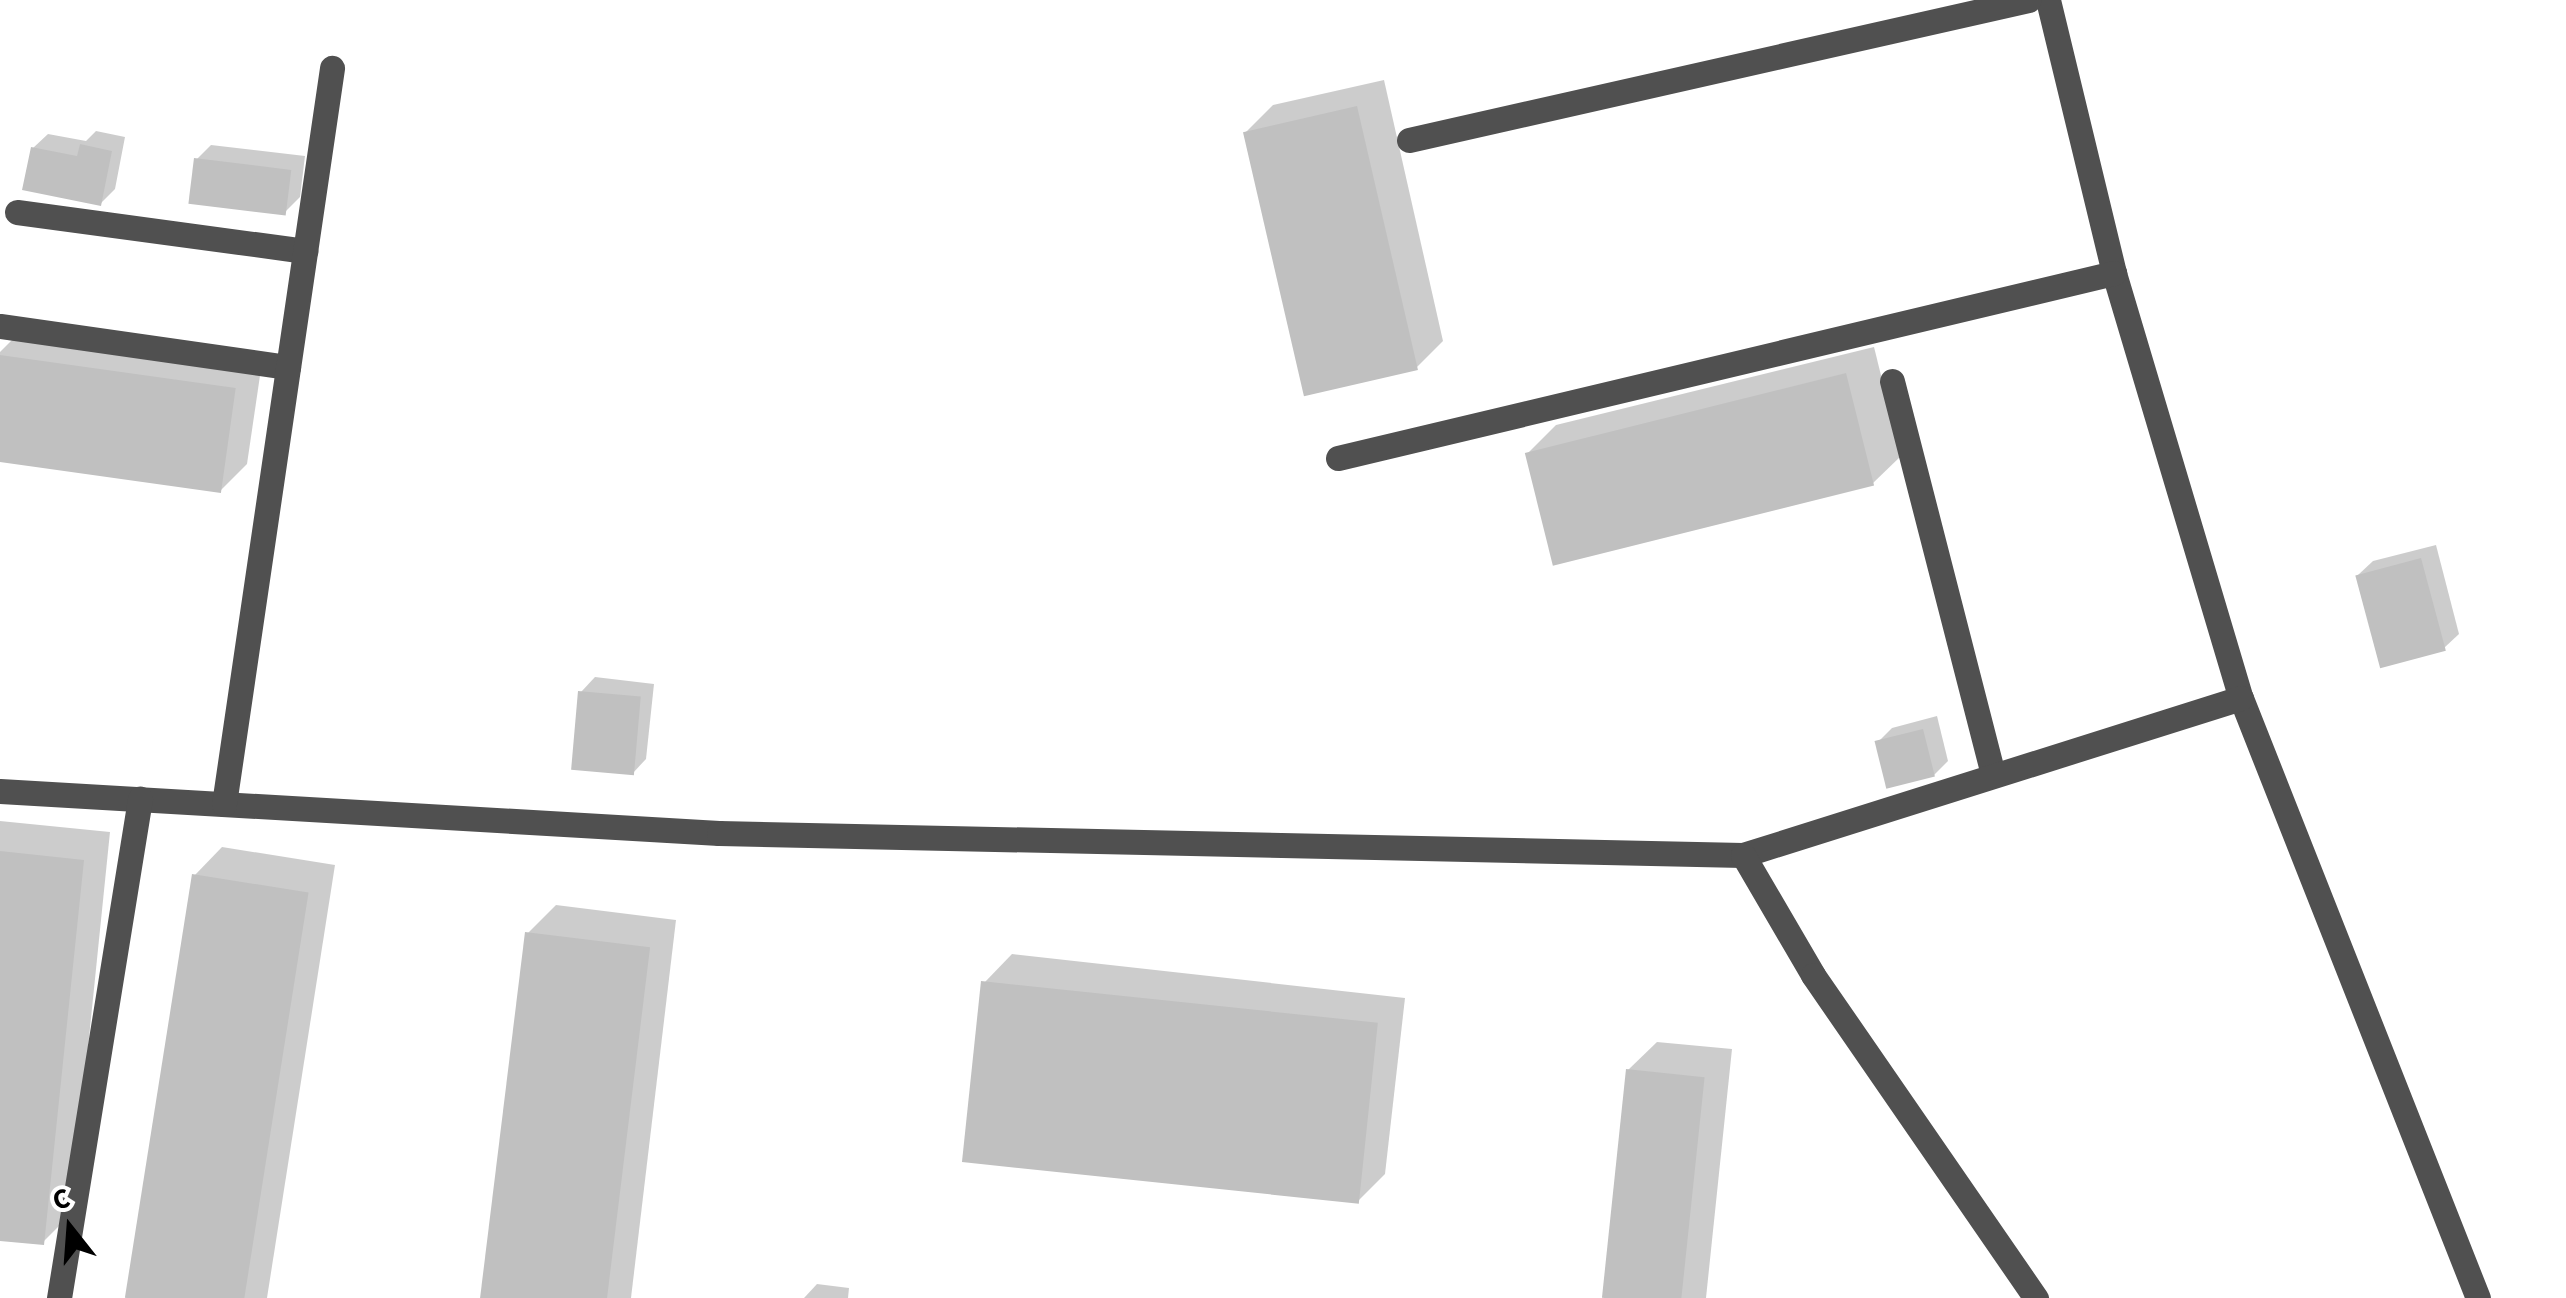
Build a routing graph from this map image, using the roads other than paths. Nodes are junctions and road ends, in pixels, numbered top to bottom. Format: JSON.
{"nodes":[{"id":1,"x":2028,"y":0,"type":"edge"},
{"id":2,"x":2048,"y":0,"type":"edge"},
{"id":3,"x":332,"y":68,"type":"dead end"},
{"id":4,"x":1408,"y":140,"type":"dead end"},
{"id":5,"x":17,"y":212,"type":"dead end"},
{"id":6,"x":305,"y":252,"type":"junction"},
{"id":7,"x":2114,"y":273,"type":"junction"},
{"id":8,"x":0,"y":326,"type":"edge"},
{"id":9,"x":288,"y":367,"type":"junction"},
{"id":10,"x":1892,"y":381,"type":"dead end"},
{"id":11,"x":1338,"y":458,"type":"dead end"},
{"id":12,"x":2241,"y":698,"type":"junction"},
{"id":13,"x":1993,"y":774,"type":"junction"},
{"id":14,"x":0,"y":791,"type":"edge"},
{"id":15,"x":140,"y":800,"type":"junction"},
{"id":16,"x":224,"y":804,"type":"junction"},
{"id":17,"x":1743,"y":855,"type":"junction"},
{"id":18,"x":59,"y":1298,"type":"edge"},
{"id":19,"x":2036,"y":1298,"type":"edge"},
{"id":20,"x":2478,"y":1298,"type":"edge"}],
"edges":[{"from":1,"to":4,"type":"street"},
{"from":2,"to":7,"type":"street"},
{"from":3,"to":6,"type":"street"},
{"from":5,"to":6,"type":"street"},
{"from":6,"to":9,"type":"street"},
{"from":7,"to":11,"type":"street"},
{"from":7,"to":12,"type":"street"},
{"from":8,"to":9,"type":"street"},
{"from":9,"to":16,"type":"street"},
{"from":10,"to":13,"type":"street"},
{"from":12,"to":13,"type":"street"},
{"from":12,"to":20,"type":"street"},
{"from":13,"to":17,"type":"street"},
{"from":14,"to":15,"type":"street"},
{"from":15,"to":16,"type":"street"},
{"from":15,"to":18,"type":"street"},
{"from":16,"to":17,"type":"street"},
{"from":17,"to":19,"type":"street"}]}
